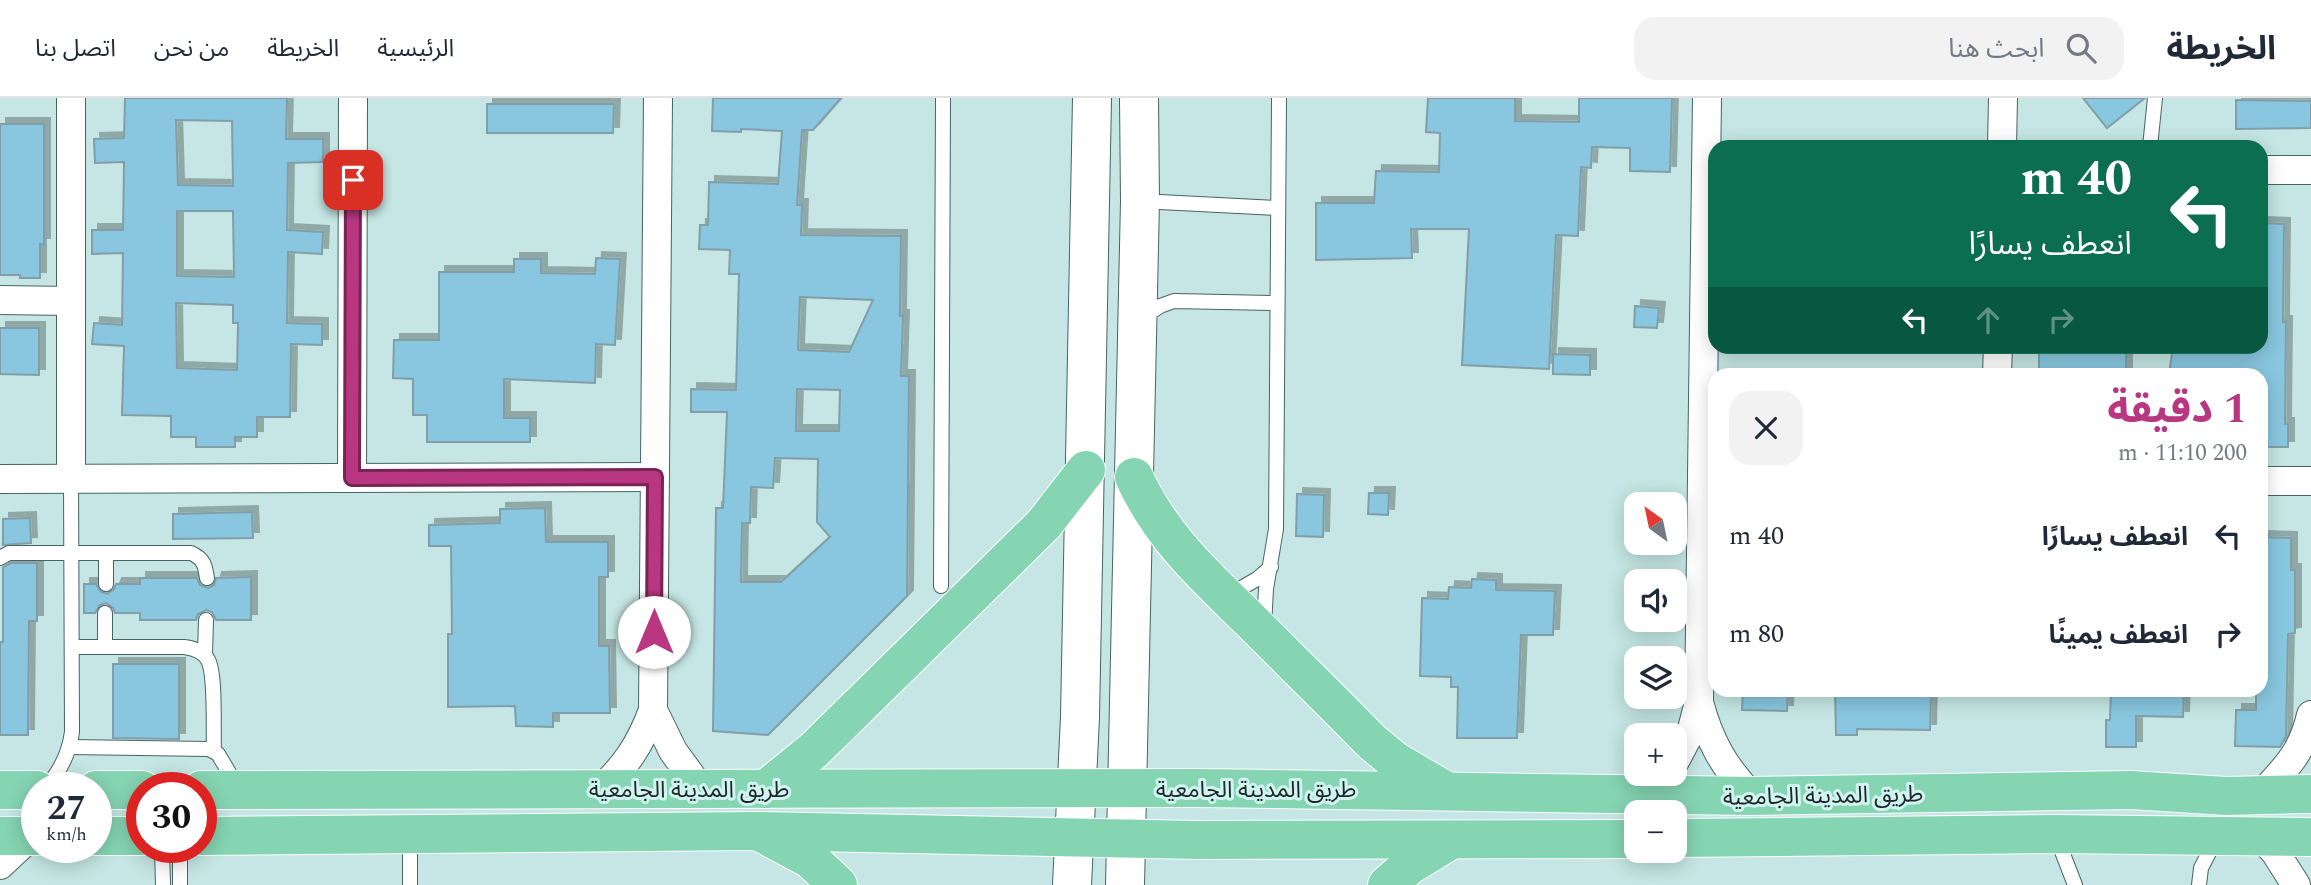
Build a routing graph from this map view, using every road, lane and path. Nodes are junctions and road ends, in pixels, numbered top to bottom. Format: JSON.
{"nodes":[{"id":1,"x":71,"y":98,"type":"edge"},
{"id":2,"x":353,"y":98,"type":"edge"},
{"id":3,"x":658,"y":98,"type":"edge"},
{"id":4,"x":943,"y":98,"type":"edge"},
{"id":5,"x":1093,"y":98,"type":"edge"},
{"id":6,"x":1139,"y":98,"type":"edge"},
{"id":7,"x":1279,"y":98,"type":"edge"},
{"id":8,"x":1707,"y":98,"type":"edge"},
{"id":9,"x":2003,"y":98,"type":"edge"},
{"id":10,"x":2155,"y":98,"type":"edge"},
{"id":11,"x":2002,"y":140,"type":"edge"},
{"id":12,"x":2151,"y":140,"type":"edge"},
{"id":13,"x":2268,"y":170,"type":"edge"},
{"id":14,"x":2311,"y":170,"type":"edge"},
{"id":15,"x":1140,"y":201,"type":"junction"},
{"id":16,"x":1278,"y":208,"type":"junction"},
{"id":17,"x":1708,"y":289,"type":"edge"},
{"id":18,"x":0,"y":300,"type":"edge"},
{"id":19,"x":71,"y":300,"type":"junction"},
{"id":20,"x":1277,"y":303,"type":"junction"},
{"id":21,"x":1136,"y":323,"type":"junction"},
{"id":22,"x":1086,"y":470,"type":"junction"},
{"id":23,"x":655,"y":477,"type":"junction"},
{"id":24,"x":1135,"y":477,"type":"junction"},
{"id":25,"x":71,"y":478,"type":"junction"},
{"id":26,"x":352,"y":478,"type":"junction"},
{"id":27,"x":0,"y":479,"type":"edge"},
{"id":28,"x":2268,"y":481,"type":"edge"},
{"id":29,"x":2311,"y":481,"type":"edge"},
{"id":30,"x":1708,"y":502,"type":"edge"},
{"id":31,"x":72,"y":553,"type":"junction"},
{"id":32,"x":106,"y":553,"type":"junction"},
{"id":33,"x":0,"y":558,"type":"edge"},
{"id":34,"x":1271,"y":567,"type":"junction"},
{"id":35,"x":206,"y":578,"type":"dead end"},
{"id":36,"x":106,"y":584,"type":"dead end"},
{"id":37,"x":941,"y":586,"type":"dead end"},
{"id":38,"x":105,"y":613,"type":"dead end"},
{"id":39,"x":206,"y":620,"type":"dead end"},
{"id":40,"x":1247,"y":623,"type":"junction"},
{"id":41,"x":72,"y":647,"type":"junction"},
{"id":42,"x":105,"y":647,"type":"junction"},
{"id":43,"x":205,"y":655,"type":"junction"},
{"id":44,"x":1699,"y":702,"type":"junction"},
{"id":45,"x":653,"y":710,"type":"junction"},
{"id":46,"x":2311,"y":715,"type":"edge"},
{"id":47,"x":1687,"y":738,"type":"edge"},
{"id":48,"x":1079,"y":745,"type":"junction"},
{"id":49,"x":70,"y":747,"type":"junction"},
{"id":50,"x":1129,"y":748,"type":"junction"},
{"id":51,"x":214,"y":751,"type":"junction"},
{"id":52,"x":57,"y":772,"type":"edge"},
{"id":53,"x":1625,"y":786,"type":"edge"},
{"id":54,"x":1663,"y":786,"type":"edge"},
{"id":55,"x":700,"y":788,"type":"junction"},
{"id":56,"x":1033,"y":788,"type":"junction"},
{"id":57,"x":1077,"y":788,"type":"junction"},
{"id":58,"x":1128,"y":788,"type":"junction"},
{"id":59,"x":601,"y":789,"type":"junction"},
{"id":60,"x":766,"y":789,"type":"junction"},
{"id":61,"x":1179,"y":789,"type":"junction"},
{"id":62,"x":0,"y":790,"type":"edge"},
{"id":63,"x":21,"y":790,"type":"edge"},
{"id":64,"x":217,"y":790,"type":"edge"},
{"id":65,"x":239,"y":790,"type":"junction"},
{"id":66,"x":1448,"y":792,"type":"junction"},
{"id":67,"x":2311,"y":794,"type":"edge"},
{"id":68,"x":1752,"y":796,"type":"junction"},
{"id":69,"x":2243,"y":796,"type":"junction"},
{"id":70,"x":757,"y":831,"type":"junction"},
{"id":71,"x":410,"y":834,"type":"junction"},
{"id":72,"x":2055,"y":834,"type":"junction"},
{"id":73,"x":217,"y":836,"type":"edge"},
{"id":74,"x":1026,"y":836,"type":"junction"},
{"id":75,"x":2219,"y":836,"type":"junction"},
{"id":76,"x":21,"y":837,"type":"edge"},
{"id":77,"x":1074,"y":837,"type":"junction"},
{"id":78,"x":2261,"y":837,"type":"junction"},
{"id":79,"x":2311,"y":837,"type":"edge"},
{"id":80,"x":1687,"y":838,"type":"edge"},
{"id":81,"x":1126,"y":839,"type":"junction"},
{"id":82,"x":1624,"y":839,"type":"edge"},
{"id":83,"x":1180,"y":840,"type":"junction"},
{"id":84,"x":1452,"y":840,"type":"junction"},
{"id":85,"x":162,"y":863,"type":"edge"},
{"id":86,"x":180,"y":863,"type":"edge"},
{"id":87,"x":0,"y":865,"type":"edge"},
{"id":88,"x":1072,"y":882,"type":"edge"},
{"id":89,"x":163,"y":885,"type":"edge"},
{"id":90,"x":180,"y":885,"type":"edge"},
{"id":91,"x":410,"y":885,"type":"edge"},
{"id":92,"x":838,"y":885,"type":"edge"},
{"id":93,"x":1125,"y":885,"type":"edge"},
{"id":94,"x":1387,"y":885,"type":"edge"},
{"id":95,"x":2075,"y":885,"type":"edge"},
{"id":96,"x":2199,"y":885,"type":"edge"},
{"id":97,"x":2296,"y":885,"type":"edge"}],
"edges":[{"from":1,"to":19,"type":"street"},
{"from":2,"to":26,"type":"street"},
{"from":3,"to":23,"type":"street"},
{"from":4,"to":37,"type":"lane"},
{"from":5,"to":22,"type":"main road"},
{"from":6,"to":15,"type":"main road"},
{"from":7,"to":16,"type":"lane"},
{"from":8,"to":17,"type":"street"},
{"from":9,"to":11,"type":"street"},
{"from":10,"to":12,"type":"lane"},
{"from":13,"to":14,"type":"street"},
{"from":15,"to":16,"type":"lane"},
{"from":15,"to":21,"type":"main road"},
{"from":16,"to":20,"type":"lane"},
{"from":18,"to":19,"type":"street"},
{"from":19,"to":25,"type":"street"},
{"from":20,"to":21,"type":"lane"},
{"from":20,"to":34,"type":"lane"},
{"from":21,"to":24,"type":"main road"},
{"from":22,"to":48,"type":"main road"},
{"from":22,"to":60,"type":"main road"},
{"from":23,"to":26,"type":"street"},
{"from":23,"to":45,"type":"street"},
{"from":24,"to":40,"type":"main road"},
{"from":24,"to":50,"type":"main road"},
{"from":25,"to":26,"type":"street"},
{"from":25,"to":27,"type":"street"},
{"from":25,"to":31,"type":"lane"},
{"from":28,"to":29,"type":"street"},
{"from":30,"to":44,"type":"street"},
{"from":31,"to":32,"type":"lane"},
{"from":31,"to":33,"type":"lane"},
{"from":31,"to":41,"type":"lane"},
{"from":32,"to":35,"type":"lane"},
{"from":32,"to":36,"type":"lane"},
{"from":34,"to":40,"type":"lane"},
{"from":34,"to":40,"type":"lane"},
{"from":38,"to":42,"type":"lane"},
{"from":39,"to":43,"type":"lane"},
{"from":40,"to":66,"type":"main road"},
{"from":41,"to":42,"type":"lane"},
{"from":41,"to":49,"type":"lane"},
{"from":42,"to":43,"type":"lane"},
{"from":43,"to":51,"type":"lane"},
{"from":44,"to":47,"type":"street"},
{"from":44,"to":68,"type":"street"},
{"from":45,"to":55,"type":"street"},
{"from":45,"to":59,"type":"street"},
{"from":46,"to":69,"type":"street"},
{"from":48,"to":50,"type":"main road"},
{"from":48,"to":57,"type":"main road"},
{"from":49,"to":51,"type":"lane"},
{"from":49,"to":52,"type":"lane"},
{"from":50,"to":58,"type":"main road"},
{"from":51,"to":65,"type":"lane"},
{"from":53,"to":66,"type":"main road","name":"طريق المدينة الجامعية"},
{"from":54,"to":68,"type":"main road","name":"طريق المدينة الجامعية"},
{"from":55,"to":59,"type":"main road","name":"طريق المدينة الجامعية"},
{"from":55,"to":60,"type":"main road","name":"طريق المدينة الجامعية"},
{"from":56,"to":57,"type":"main road","name":"طريق المدينة الجامعية"},
{"from":56,"to":60,"type":"main road","name":"طريق المدينة الجامعية"},
{"from":56,"to":74,"type":"main road"},
{"from":57,"to":58,"type":"main road","name":"طريق المدينة الجامعية"},
{"from":57,"to":77,"type":"main road"},
{"from":58,"to":61,"type":"main road","name":"طريق المدينة الجامعية"},
{"from":58,"to":81,"type":"main road"},
{"from":59,"to":65,"type":"main road","name":"طريق المدينة الجامعية"},
{"from":61,"to":66,"type":"main road","name":"طريق المدينة الجامعية"},
{"from":61,"to":83,"type":"main road"},
{"from":62,"to":63,"type":"main road"},
{"from":64,"to":65,"type":"main road","name":"طريق المدينة الجامعية"},
{"from":67,"to":69,"type":"main road","name":"طريق المدينة الجامعية"},
{"from":68,"to":69,"type":"main road","name":"طريق المدينة الجامعية"},
{"from":69,"to":72,"type":"main road"},
{"from":70,"to":71,"type":"main road","name":"طريق المدينة الجامعية"},
{"from":70,"to":74,"type":"main road","name":"طريق المدينة الجامعية"},
{"from":70,"to":92,"type":"main road"},
{"from":71,"to":73,"type":"main road","name":"طريق المدينة الجامعية"},
{"from":71,"to":91,"type":"lane"},
{"from":72,"to":75,"type":"main road","name":"طريق المدينة الجامعية"},
{"from":72,"to":80,"type":"main road","name":"طريق المدينة الجامعية"},
{"from":72,"to":95,"type":"lane"},
{"from":74,"to":77,"type":"main road","name":"طريق المدينة الجامعية"},
{"from":75,"to":78,"type":"main road","name":"طريق المدينة الجامعية"},
{"from":75,"to":96,"type":"lane"},
{"from":76,"to":87,"type":"street"},
{"from":77,"to":81,"type":"main road","name":"طريق المدينة الجامعية"},
{"from":77,"to":88,"type":"main road"},
{"from":78,"to":79,"type":"main road","name":"طريق المدينة الجامعية"},
{"from":78,"to":97,"type":"street"},
{"from":81,"to":83,"type":"main road","name":"طريق المدينة الجامعية"},
{"from":81,"to":93,"type":"main road"},
{"from":82,"to":84,"type":"main road","name":"طريق المدينة الجامعية"},
{"from":83,"to":84,"type":"main road","name":"طريق المدينة الجامعية"},
{"from":84,"to":94,"type":"main road"},
{"from":85,"to":89,"type":"lane"},
{"from":86,"to":90,"type":"lane"},
{"from":88,"to":93,"type":"main road"}]}
